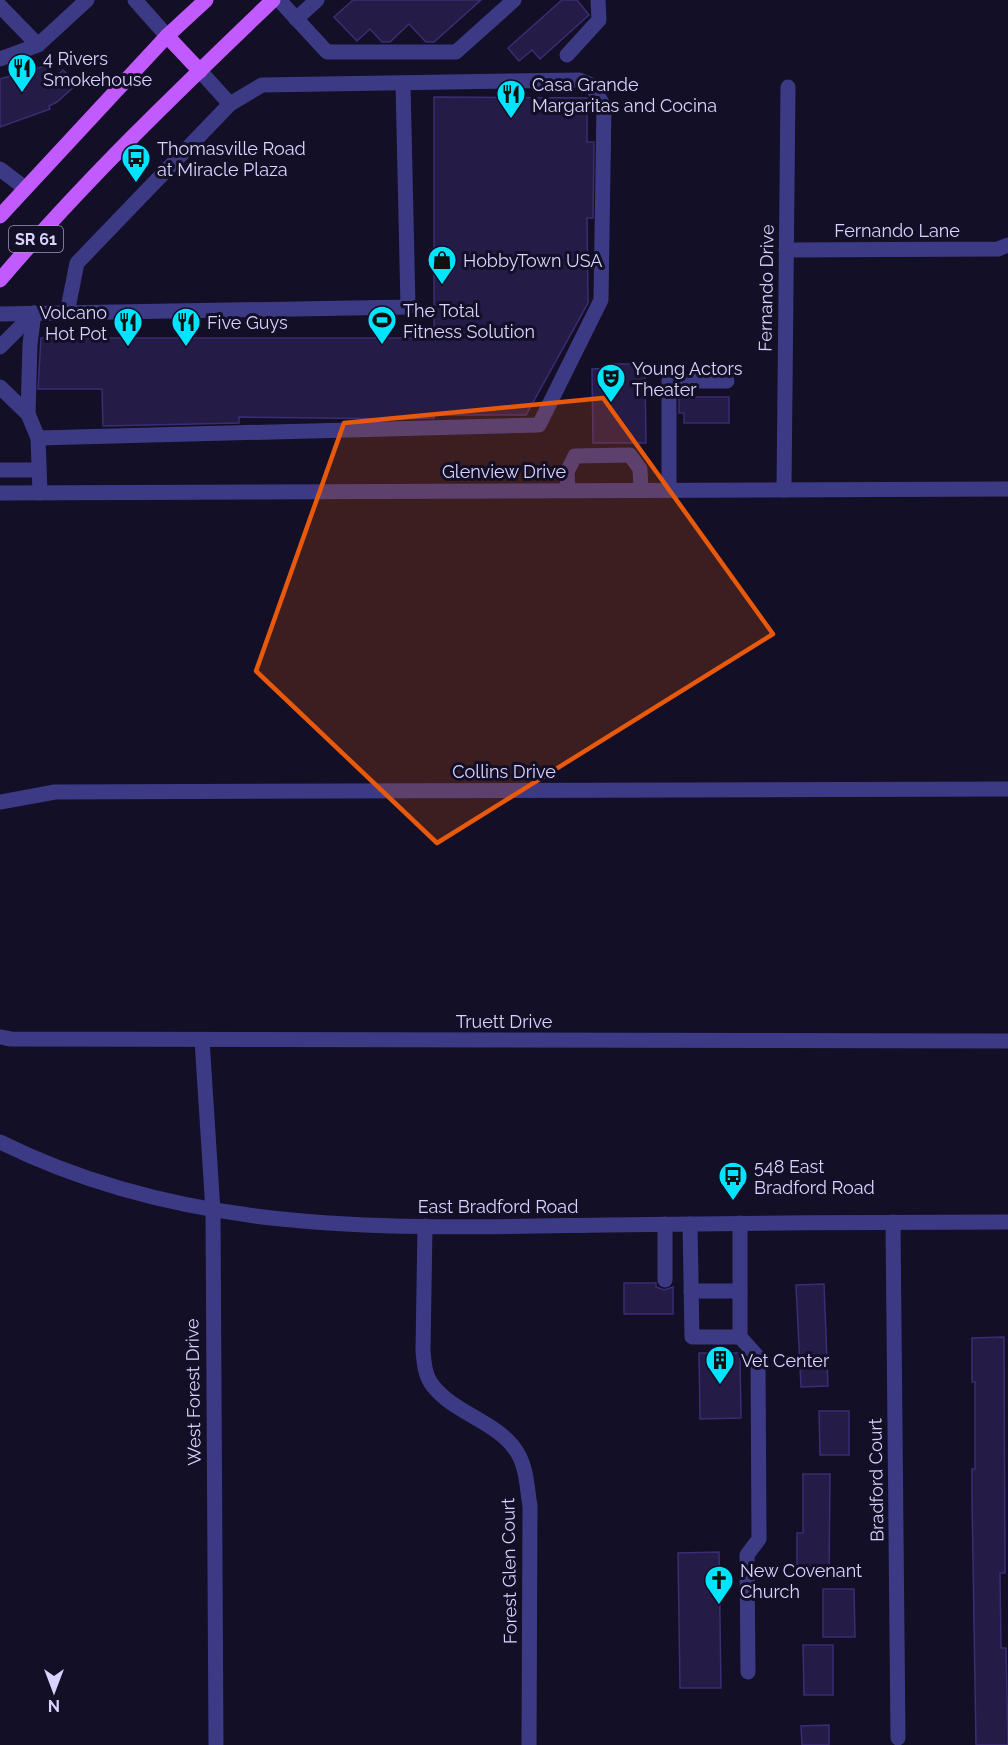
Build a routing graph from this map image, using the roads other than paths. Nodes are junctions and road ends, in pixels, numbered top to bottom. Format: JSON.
{"nodes":[{"id":1,"x":135,"y":0,"type":"edge"},
{"id":2,"x":206,"y":0,"type":"edge"},
{"id":3,"x":273,"y":0,"type":"edge"},
{"id":4,"x":279,"y":0,"type":"edge"},
{"id":5,"x":317,"y":0,"type":"edge"},
{"id":6,"x":514,"y":0,"type":"edge"},
{"id":7,"x":598,"y":0,"type":"edge"},
{"id":8,"x":76,"y":4,"type":"edge"},
{"id":9,"x":0,"y":6,"type":"edge"},
{"id":10,"x":296,"y":19,"type":"junction"},
{"id":11,"x":167,"y":36,"type":"junction"},
{"id":12,"x":38,"y":45,"type":"junction"},
{"id":13,"x":567,"y":55,"type":"dead end"},
{"id":14,"x":0,"y":60,"type":"edge"},
{"id":15,"x":200,"y":71,"type":"junction"},
{"id":16,"x":403,"y":83,"type":"junction"},
{"id":17,"x":788,"y":87,"type":"dead end"},
{"id":18,"x":230,"y":104,"type":"junction"},
{"id":19,"x":0,"y":168,"type":"edge"},
{"id":20,"x":26,"y":188,"type":"junction"},
{"id":21,"x":0,"y":216,"type":"edge"},
{"id":22,"x":1008,"y":245,"type":"edge"},
{"id":23,"x":786,"y":250,"type":"junction"},
{"id":24,"x":0,"y":280,"type":"edge"},
{"id":25,"x":34,"y":313,"type":"junction"},
{"id":26,"x":67,"y":313,"type":"junction"},
{"id":27,"x":0,"y":314,"type":"edge"},
{"id":28,"x":0,"y":347,"type":"edge"},
{"id":29,"x":728,"y":381,"type":"dead end"},
{"id":30,"x":0,"y":387,"type":"edge"},
{"id":31,"x":28,"y":414,"type":"junction"},
{"id":32,"x":38,"y":438,"type":"junction"},
{"id":33,"x":0,"y":470,"type":"edge"},
{"id":34,"x":39,"y":470,"type":"junction"},
{"id":35,"x":1008,"y":489,"type":"edge"},
{"id":36,"x":568,"y":490,"type":"junction"},
{"id":37,"x":641,"y":490,"type":"junction"},
{"id":38,"x":669,"y":490,"type":"junction"},
{"id":39,"x":784,"y":490,"type":"junction"},
{"id":40,"x":0,"y":493,"type":"edge"},
{"id":41,"x":40,"y":493,"type":"junction"},
{"id":42,"x":1008,"y":789,"type":"edge"},
{"id":43,"x":0,"y":801,"type":"edge"},
{"id":44,"x":0,"y":1037,"type":"edge"},
{"id":45,"x":202,"y":1040,"type":"junction"},
{"id":46,"x":1008,"y":1041,"type":"edge"},
{"id":47,"x":0,"y":1142,"type":"edge"},
{"id":48,"x":213,"y":1211,"type":"junction"},
{"id":49,"x":893,"y":1222,"type":"junction"},
{"id":50,"x":1008,"y":1222,"type":"edge"},
{"id":51,"x":740,"y":1223,"type":"junction"},
{"id":52,"x":665,"y":1224,"type":"junction"},
{"id":53,"x":690,"y":1224,"type":"junction"},
{"id":54,"x":425,"y":1226,"type":"junction"},
{"id":55,"x":665,"y":1280,"type":"dead end"},
{"id":56,"x":691,"y":1291,"type":"junction"},
{"id":57,"x":740,"y":1291,"type":"junction"},
{"id":58,"x":740,"y":1337,"type":"junction"},
{"id":59,"x":748,"y":1672,"type":"dead end"},
{"id":60,"x":898,"y":1738,"type":"dead end"},
{"id":61,"x":216,"y":1745,"type":"edge"},
{"id":62,"x":529,"y":1745,"type":"edge"}],
"edges":[{"from":1,"to":11,"type":"street"},
{"from":2,"to":11,"type":"main road","number":"SR 61"},
{"from":3,"to":15,"type":"main road","number":"SR 61"},
{"from":4,"to":10,"type":"street"},
{"from":5,"to":10,"type":"street"},
{"from":6,"to":10,"type":"street"},
{"from":7,"to":13,"type":"street"},
{"from":8,"to":12,"type":"street"},
{"from":9,"to":12,"type":"street"},
{"from":11,"to":15,"type":"main road"},
{"from":11,"to":20,"type":"main road","number":"SR 61"},
{"from":12,"to":14,"type":"street"},
{"from":15,"to":18,"type":"street"},
{"from":15,"to":24,"type":"main road","number":"SR 61"},
{"from":16,"to":18,"type":"street"},
{"from":16,"to":26,"type":"street"},
{"from":16,"to":32,"type":"street"},
{"from":17,"to":23,"type":"street","name":"Fernando Drive"},
{"from":18,"to":26,"type":"street"},
{"from":19,"to":20,"type":"street"},
{"from":20,"to":21,"type":"main road","number":"SR 61"},
{"from":22,"to":23,"type":"street","name":"Fernando Lane"},
{"from":23,"to":39,"type":"street","name":"Fernando Drive"},
{"from":25,"to":26,"type":"street"},
{"from":25,"to":27,"type":"street"},
{"from":25,"to":28,"type":"street"},
{"from":25,"to":31,"type":"street"},
{"from":29,"to":38,"type":"street"},
{"from":30,"to":31,"type":"street"},
{"from":31,"to":32,"type":"street"},
{"from":32,"to":34,"type":"street"},
{"from":33,"to":34,"type":"street"},
{"from":34,"to":41,"type":"street"},
{"from":35,"to":39,"type":"street","name":"Glenview Drive"},
{"from":36,"to":37,"type":"street","name":"Glenview Drive"},
{"from":36,"to":37,"type":"street"},
{"from":36,"to":41,"type":"street","name":"Glenview Drive"},
{"from":37,"to":38,"type":"street","name":"Glenview Drive"},
{"from":38,"to":39,"type":"street","name":"Glenview Drive"},
{"from":40,"to":41,"type":"street","name":"Glenview Drive"},
{"from":42,"to":43,"type":"street","name":"Collins Drive"},
{"from":44,"to":45,"type":"street","name":"Truett Drive"},
{"from":45,"to":46,"type":"street","name":"Truett Drive"},
{"from":45,"to":48,"type":"street","name":"West Forest Drive"},
{"from":47,"to":48,"type":"street","name":"East Bradford Road"},
{"from":48,"to":54,"type":"street","name":"East Bradford Road"},
{"from":48,"to":61,"type":"street","name":"West Forest Drive"},
{"from":49,"to":50,"type":"street","name":"East Bradford Road"},
{"from":49,"to":51,"type":"street","name":"East Bradford Road"},
{"from":49,"to":60,"type":"street","name":"Bradford Court"},
{"from":51,"to":53,"type":"street","name":"East Bradford Road"},
{"from":51,"to":57,"type":"street"},
{"from":52,"to":53,"type":"street","name":"East Bradford Road"},
{"from":52,"to":54,"type":"street","name":"East Bradford Road"},
{"from":52,"to":55,"type":"street"},
{"from":53,"to":56,"type":"street"},
{"from":54,"to":62,"type":"street","name":"Forest Glen Court"},
{"from":56,"to":57,"type":"street"},
{"from":56,"to":58,"type":"street"},
{"from":57,"to":58,"type":"street"},
{"from":58,"to":59,"type":"street"}]}
